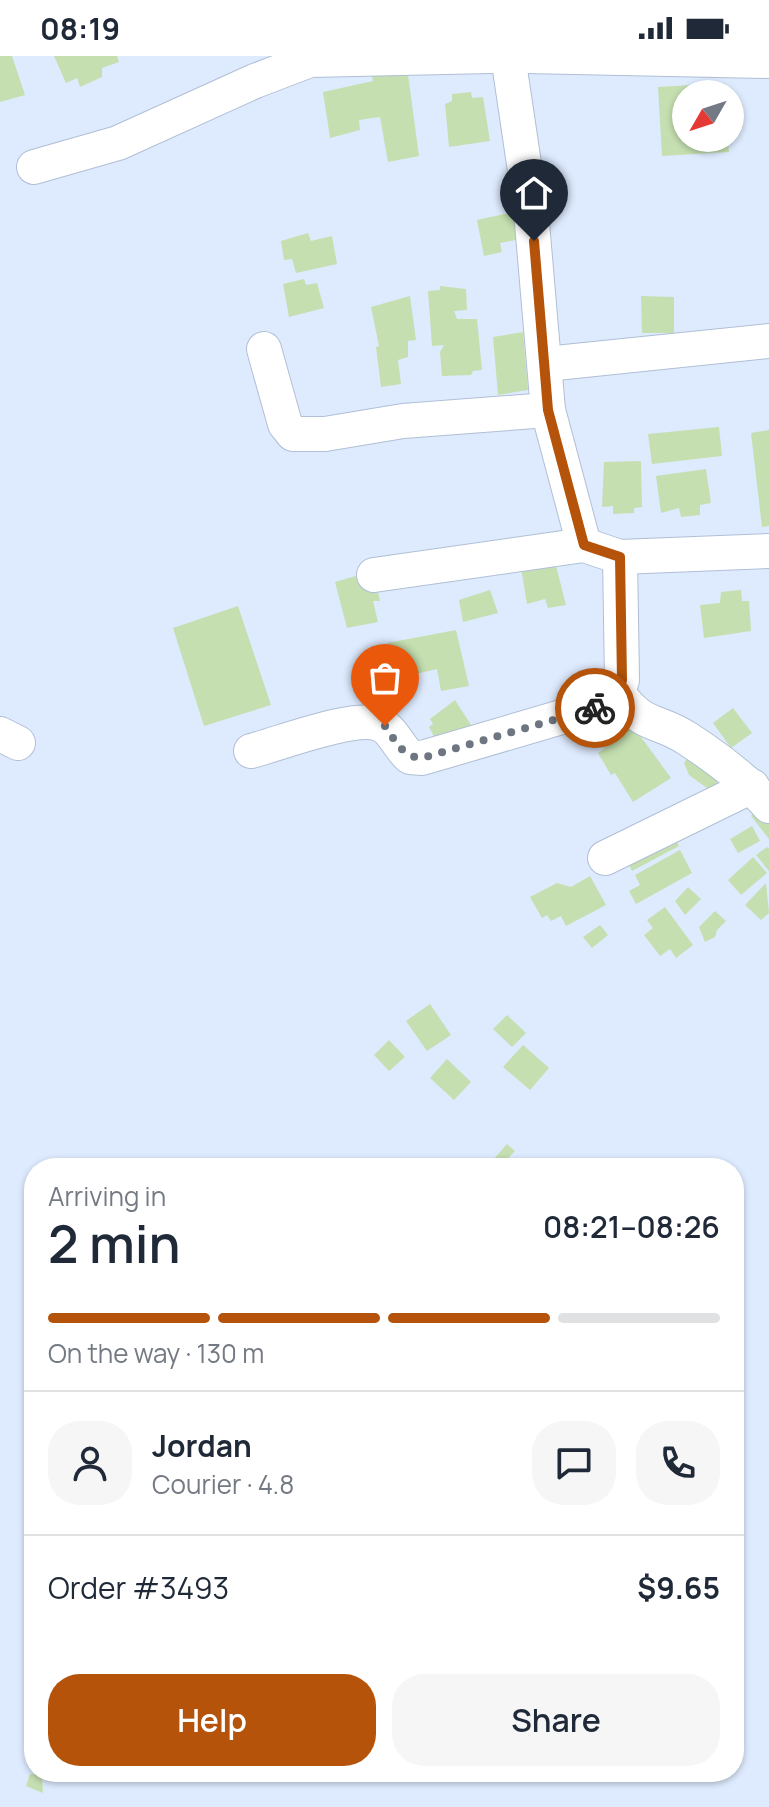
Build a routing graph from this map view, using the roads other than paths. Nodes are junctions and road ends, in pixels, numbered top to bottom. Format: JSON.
{"nodes":[{"id":1,"x":491,"y":56,"type":"edge"},
{"id":2,"x":508,"y":56,"type":"edge"},
{"id":3,"x":526,"y":56,"type":"edge"},
{"id":4,"x":769,"y":61,"type":"edge"},
{"id":5,"x":34,"y":167,"type":"dead end"},
{"id":6,"x":769,"y":341,"type":"edge"},
{"id":7,"x":264,"y":349,"type":"dead end"},
{"id":8,"x":546,"y":364,"type":"junction"},
{"id":9,"x":548,"y":410,"type":"junction"},
{"id":10,"x":584,"y":545,"type":"junction"},
{"id":11,"x":769,"y":551,"type":"edge"},
{"id":12,"x":620,"y":557,"type":"junction"},
{"id":13,"x":374,"y":575,"type":"dead end"},
{"id":14,"x":618,"y":693,"type":"junction"},
{"id":15,"x":251,"y":751,"type":"dead end"},
{"id":16,"x":761,"y":796,"type":"edge"},
{"id":17,"x":605,"y":858,"type":"dead end"}],
"edges":[{"from":1,"to":5,"type":"street"},
{"from":2,"to":8,"type":"street"},
{"from":3,"to":4,"type":"street"},
{"from":6,"to":8,"type":"street"},
{"from":7,"to":9,"type":"street"},
{"from":8,"to":9,"type":"street"},
{"from":9,"to":10,"type":"street"},
{"from":10,"to":12,"type":"street"},
{"from":10,"to":13,"type":"street"},
{"from":11,"to":12,"type":"street"},
{"from":12,"to":14,"type":"street"},
{"from":14,"to":15,"type":"street"},
{"from":14,"to":16,"type":"street"},
{"from":16,"to":17,"type":"street"}]}
